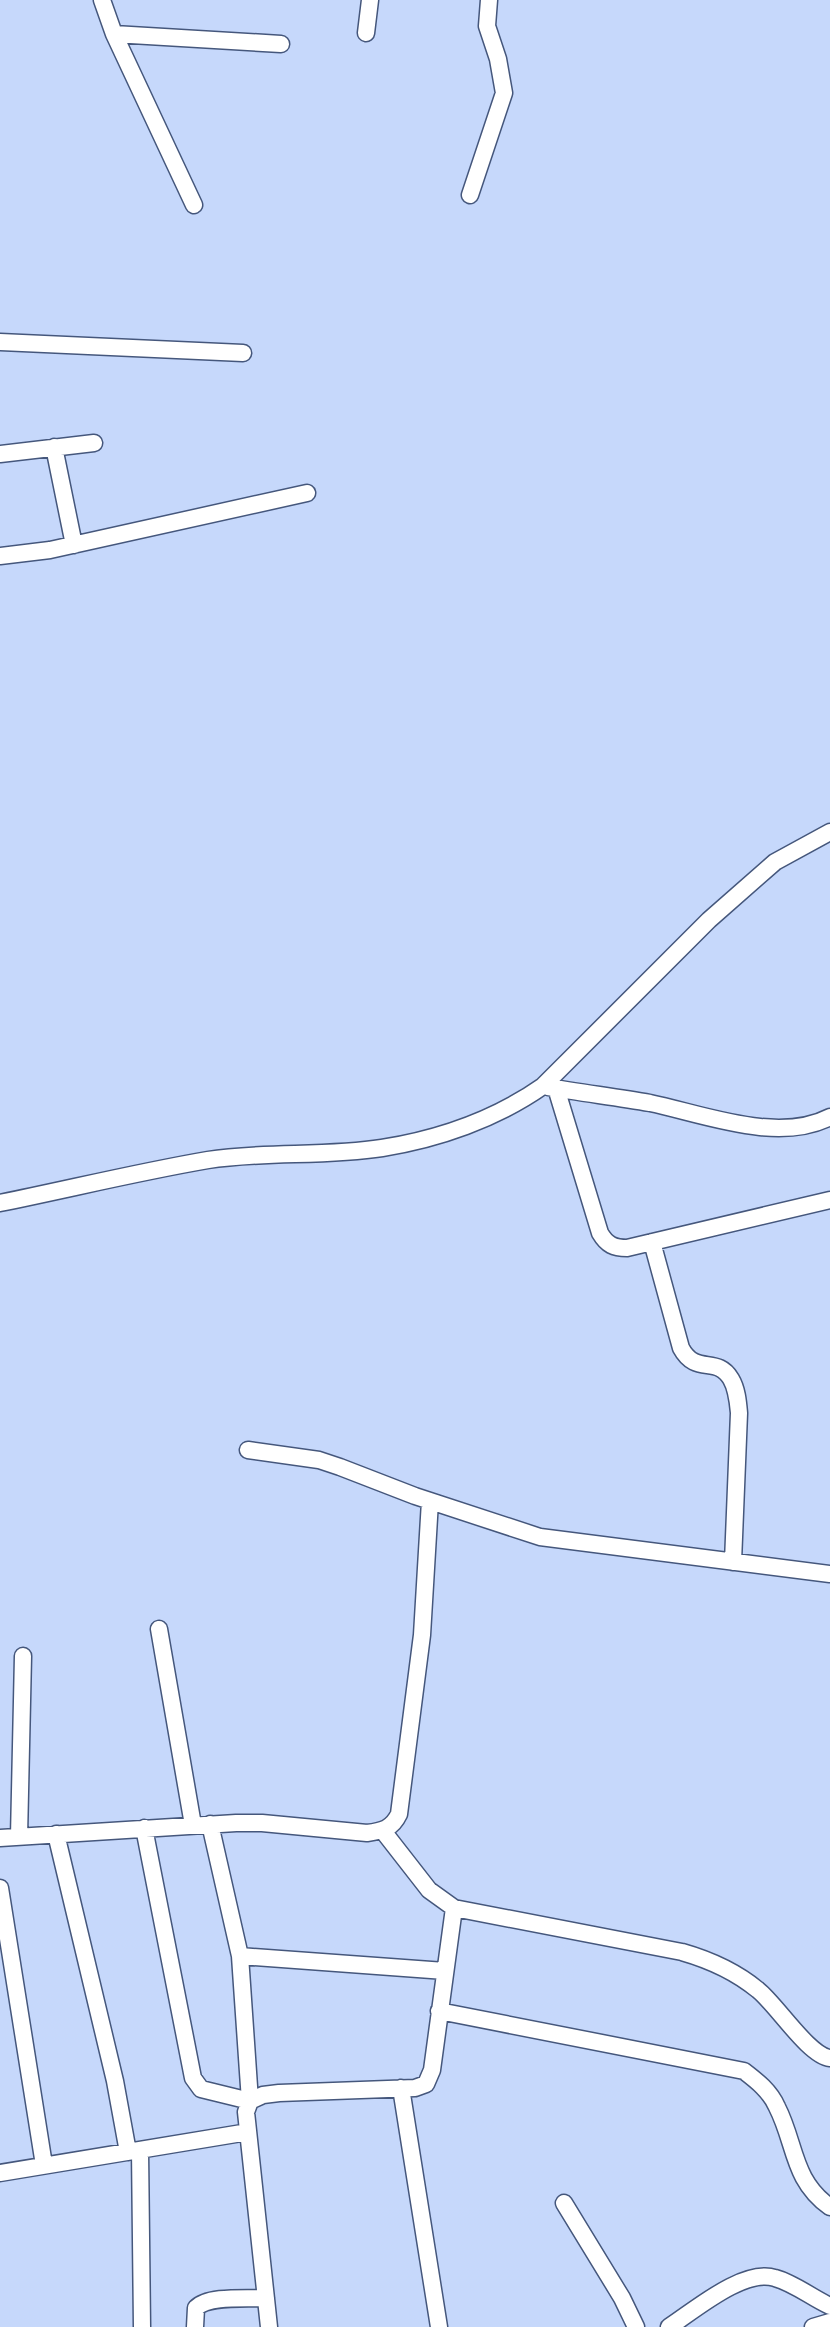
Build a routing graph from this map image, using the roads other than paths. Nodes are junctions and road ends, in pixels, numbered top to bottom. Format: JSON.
{"nodes":[{"id":1,"x":102,"y":0,"type":"edge"},
{"id":2,"x":370,"y":0,"type":"edge"},
{"id":3,"x":489,"y":0,"type":"edge"},
{"id":4,"x":366,"y":33,"type":"dead end"},
{"id":5,"x":114,"y":34,"type":"junction"},
{"id":6,"x":281,"y":44,"type":"dead end"},
{"id":7,"x":470,"y":195,"type":"dead end"},
{"id":8,"x":194,"y":205,"type":"dead end"},
{"id":9,"x":0,"y":342,"type":"edge"},
{"id":10,"x":243,"y":353,"type":"dead end"},
{"id":11,"x":94,"y":443,"type":"dead end"},
{"id":12,"x":54,"y":447,"type":"junction"},
{"id":13,"x":0,"y":454,"type":"edge"},
{"id":14,"x":307,"y":494,"type":"dead end"},
{"id":15,"x":74,"y":545,"type":"junction"},
{"id":16,"x":0,"y":556,"type":"edge"},
{"id":17,"x":830,"y":832,"type":"edge"},
{"id":18,"x":550,"y":1087,"type":"junction"},
{"id":19,"x":830,"y":1117,"type":"edge"},
{"id":20,"x":830,"y":1200,"type":"edge"},
{"id":21,"x":0,"y":1203,"type":"edge"},
{"id":22,"x":652,"y":1242,"type":"junction"},
{"id":23,"x":248,"y":1450,"type":"dead end"},
{"id":24,"x":430,"y":1501,"type":"junction"},
{"id":25,"x":733,"y":1562,"type":"junction"},
{"id":26,"x":830,"y":1574,"type":"edge"},
{"id":27,"x":158,"y":1630,"type":"dead end"},
{"id":28,"x":23,"y":1656,"type":"dead end"},
{"id":29,"x":210,"y":1824,"type":"junction"},
{"id":30,"x":193,"y":1825,"type":"junction"},
{"id":31,"x":144,"y":1828,"type":"junction"},
{"id":32,"x":383,"y":1831,"type":"junction"},
{"id":33,"x":56,"y":1834,"type":"junction"},
{"id":34,"x":19,"y":1836,"type":"junction"},
{"id":35,"x":0,"y":1838,"type":"edge"},
{"id":36,"x":0,"y":1888,"type":"edge"},
{"id":37,"x":454,"y":1908,"type":"junction"},
{"id":38,"x":240,"y":1956,"type":"junction"},
{"id":39,"x":445,"y":1972,"type":"junction"},
{"id":40,"x":440,"y":2011,"type":"junction"},
{"id":41,"x":830,"y":2058,"type":"edge"},
{"id":42,"x":401,"y":2088,"type":"junction"},
{"id":43,"x":250,"y":2101,"type":"junction"},
{"id":44,"x":248,"y":2132,"type":"junction"},
{"id":45,"x":134,"y":2151,"type":"junction"},
{"id":46,"x":44,"y":2165,"type":"junction"},
{"id":47,"x":0,"y":2172,"type":"edge"},
{"id":48,"x":564,"y":2203,"type":"dead end"},
{"id":49,"x":830,"y":2207,"type":"edge"},
{"id":50,"x":266,"y":2298,"type":"junction"},
{"id":51,"x":830,"y":2306,"type":"edge"},
{"id":52,"x":830,"y":2322,"type":"edge"},
{"id":53,"x":142,"y":2327,"type":"edge"},
{"id":54,"x":196,"y":2327,"type":"edge"},
{"id":55,"x":270,"y":2327,"type":"edge"},
{"id":56,"x":439,"y":2327,"type":"edge"},
{"id":57,"x":636,"y":2327,"type":"edge"},
{"id":58,"x":670,"y":2327,"type":"edge"},
{"id":59,"x":813,"y":2327,"type":"edge"}],
"edges":[{"from":1,"to":5,"type":"street"},
{"from":2,"to":4,"type":"street"},
{"from":3,"to":7,"type":"street"},
{"from":5,"to":6,"type":"street"},
{"from":5,"to":8,"type":"street"},
{"from":9,"to":10,"type":"street"},
{"from":11,"to":12,"type":"street"},
{"from":12,"to":13,"type":"street"},
{"from":12,"to":15,"type":"street"},
{"from":14,"to":15,"type":"street"},
{"from":15,"to":16,"type":"street"},
{"from":17,"to":18,"type":"street"},
{"from":18,"to":19,"type":"street"},
{"from":18,"to":21,"type":"street"},
{"from":18,"to":22,"type":"street"},
{"from":20,"to":22,"type":"street"},
{"from":22,"to":25,"type":"street"},
{"from":23,"to":24,"type":"street"},
{"from":24,"to":25,"type":"street"},
{"from":24,"to":32,"type":"street"},
{"from":25,"to":26,"type":"street"},
{"from":27,"to":30,"type":"street"},
{"from":28,"to":34,"type":"street"},
{"from":29,"to":30,"type":"street"},
{"from":29,"to":32,"type":"street"},
{"from":29,"to":38,"type":"street"},
{"from":30,"to":31,"type":"street"},
{"from":31,"to":33,"type":"street"},
{"from":31,"to":43,"type":"street"},
{"from":32,"to":37,"type":"street"},
{"from":33,"to":34,"type":"street"},
{"from":33,"to":45,"type":"street"},
{"from":34,"to":35,"type":"street"},
{"from":36,"to":46,"type":"street"},
{"from":37,"to":39,"type":"street"},
{"from":37,"to":41,"type":"street"},
{"from":38,"to":39,"type":"street"},
{"from":38,"to":43,"type":"street"},
{"from":39,"to":40,"type":"street"},
{"from":40,"to":42,"type":"street"},
{"from":40,"to":49,"type":"street"},
{"from":42,"to":43,"type":"street"},
{"from":42,"to":56,"type":"street"},
{"from":43,"to":44,"type":"street"},
{"from":44,"to":45,"type":"street"},
{"from":44,"to":50,"type":"street"},
{"from":45,"to":46,"type":"street"},
{"from":45,"to":53,"type":"street"},
{"from":46,"to":47,"type":"street"},
{"from":48,"to":57,"type":"street"},
{"from":50,"to":54,"type":"street"},
{"from":50,"to":55,"type":"street"},
{"from":51,"to":58,"type":"street"},
{"from":52,"to":59,"type":"street"}]}
